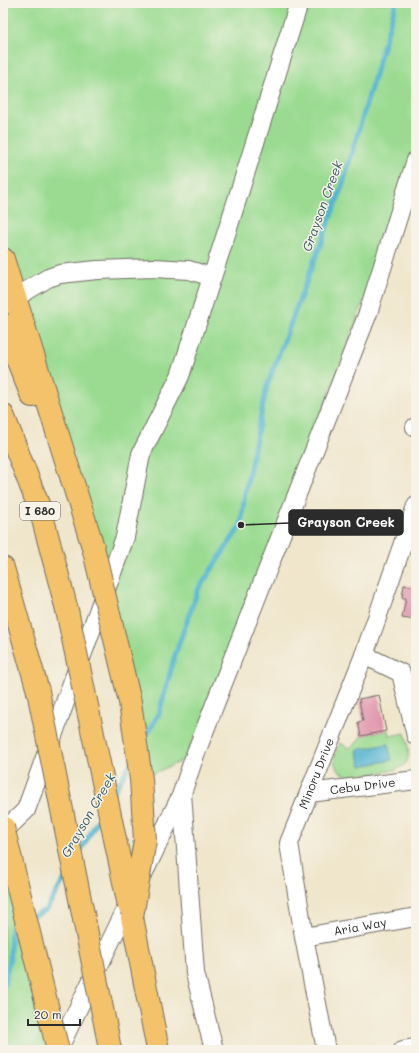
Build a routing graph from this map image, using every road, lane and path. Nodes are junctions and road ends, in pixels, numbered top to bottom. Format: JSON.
{"nodes":[{"id":1,"x":299,"y":3,"type":"edge"},
{"id":2,"x":416,"y":160,"type":"edge"},
{"id":3,"x":3,"y":259,"type":"edge"},
{"id":4,"x":212,"y":277,"type":"junction"},
{"id":5,"x":9,"y":301,"type":"edge"},
{"id":6,"x":3,"y":324,"type":"edge"},
{"id":7,"x":3,"y":415,"type":"edge"},
{"id":8,"x":416,"y":506,"type":"edge"},
{"id":9,"x":93,"y":547,"type":"junction"},
{"id":10,"x":3,"y":568,"type":"edge"},
{"id":11,"x":364,"y":654,"type":"junction"},
{"id":12,"x":416,"y":736,"type":"edge"},
{"id":13,"x":416,"y":780,"type":"edge"},
{"id":14,"x":182,"y":793,"type":"junction"},
{"id":15,"x":309,"y":793,"type":"junction"},
{"id":16,"x":3,"y":827,"type":"edge"},
{"id":17,"x":3,"y":832,"type":"edge"},
{"id":18,"x":132,"y":917,"type":"junction"},
{"id":19,"x":416,"y":917,"type":"edge"},
{"id":20,"x":304,"y":937,"type":"junction"},
{"id":21,"x":108,"y":1041,"type":"edge"},
{"id":22,"x":416,"y":1048,"type":"edge"},
{"id":23,"x":58,"y":1050,"type":"edge"},
{"id":24,"x":158,"y":1050,"type":"edge"},
{"id":25,"x":214,"y":1050,"type":"edge"},
{"id":26,"x":326,"y":1050,"type":"edge"},
{"id":27,"x":403,"y":1050,"type":"edge"}],
"edges":[{"from":1,"to":4,"type":"street"},
{"from":2,"to":14,"type":"street"},
{"from":3,"to":5,"type":"highway"},
{"from":4,"to":5,"type":"street"},
{"from":4,"to":17,"type":"street"},
{"from":5,"to":9,"type":"highway"},
{"from":6,"to":9,"type":"highway"},
{"from":7,"to":18,"type":"highway","number":"I 680","bridge":true},
{"from":8,"to":11,"type":"street","name":"Minoru Drive"},
{"from":9,"to":18,"type":"highway","bridge":true},
{"from":10,"to":21,"type":"highway","bridge":true},
{"from":11,"to":12,"type":"street"},
{"from":11,"to":15,"type":"street","name":"Minoru Drive"},
{"from":13,"to":15,"type":"street","name":"Cebu Drive"},
{"from":14,"to":23,"type":"street"},
{"from":14,"to":25,"type":"street"},
{"from":15,"to":20,"type":"street","name":"Minoru Drive"},
{"from":16,"to":23,"type":"highway","bridge":true},
{"from":18,"to":24,"type":"highway","number":"I 680"},
{"from":19,"to":20,"type":"street","name":"Aria Way"},
{"from":20,"to":26,"type":"street","name":"Minoru Drive"},
{"from":22,"to":27,"type":"street"}]}
